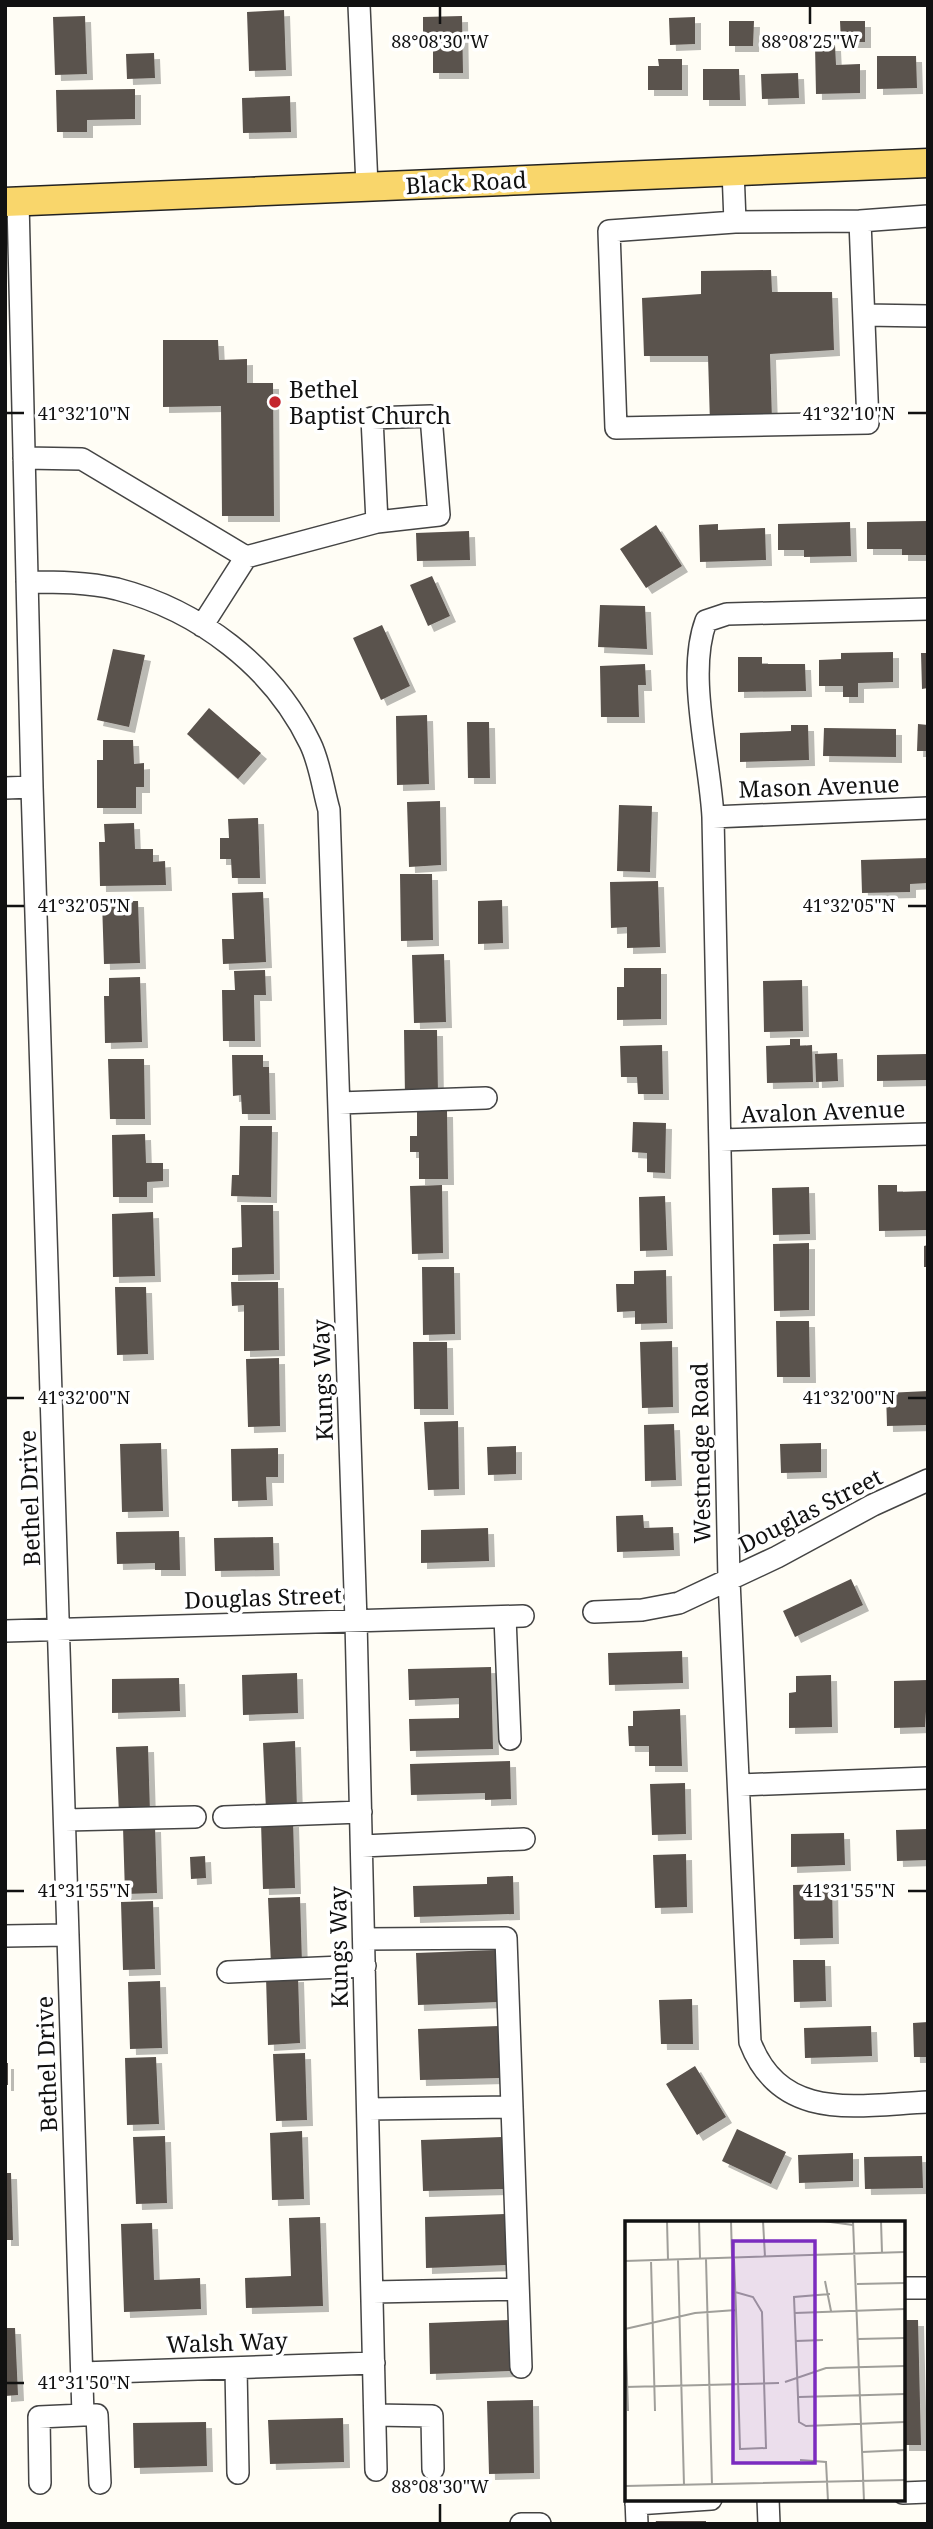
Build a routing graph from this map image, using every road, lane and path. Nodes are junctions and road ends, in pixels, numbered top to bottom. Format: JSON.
{"nodes":[{"id":1,"x":359,"y":5,"type":"edge"},
{"id":2,"x":928,"y":163,"type":"edge"},
{"id":3,"x":733,"y":170,"type":"junction"},
{"id":4,"x":367,"y":186,"type":"junction"},
{"id":5,"x":12,"y":201,"type":"edge"},
{"id":6,"x":928,"y":216,"type":"edge"},
{"id":7,"x":860,"y":221,"type":"junction"},
{"id":8,"x":735,"y":222,"type":"junction"},
{"id":9,"x":864,"y":315,"type":"junction"},
{"id":10,"x":928,"y":316,"type":"edge"},
{"id":11,"x":24,"y":458,"type":"junction"},
{"id":12,"x":377,"y":522,"type":"junction"},
{"id":13,"x":246,"y":557,"type":"junction"},
{"id":14,"x":27,"y":582,"type":"junction"},
{"id":15,"x":928,"y":609,"type":"edge"},
{"id":16,"x":202,"y":626,"type":"junction"},
{"id":17,"x":32,"y":787,"type":"junction"},
{"id":18,"x":5,"y":788,"type":"edge"},
{"id":19,"x":928,"y":808,"type":"edge"},
{"id":20,"x":713,"y":817,"type":"junction"},
{"id":21,"x":486,"y":1098,"type":"dead end"},
{"id":22,"x":339,"y":1103,"type":"junction"},
{"id":23,"x":928,"y":1134,"type":"edge"},
{"id":24,"x":720,"y":1140,"type":"junction"},
{"id":25,"x":928,"y":1480,"type":"edge"},
{"id":26,"x":729,"y":1580,"type":"junction"},
{"id":27,"x":594,"y":1612,"type":"dead end"},
{"id":28,"x":356,"y":1621,"type":"junction"},
{"id":29,"x":59,"y":1630,"type":"junction"},
{"id":30,"x":5,"y":1631,"type":"edge"},
{"id":31,"x":510,"y":1739,"type":"dead end"},
{"id":32,"x":928,"y":1778,"type":"edge"},
{"id":33,"x":740,"y":1785,"type":"junction"},
{"id":34,"x":361,"y":1812,"type":"junction"},
{"id":35,"x":195,"y":1817,"type":"dead end"},
{"id":36,"x":225,"y":1817,"type":"dead end"},
{"id":37,"x":65,"y":1820,"type":"junction"},
{"id":38,"x":524,"y":1839,"type":"dead end"},
{"id":39,"x":362,"y":1846,"type":"junction"},
{"id":40,"x":68,"y":1935,"type":"junction"},
{"id":41,"x":5,"y":1936,"type":"edge"},
{"id":42,"x":364,"y":1939,"type":"junction"},
{"id":43,"x":365,"y":1966,"type":"junction"},
{"id":44,"x":228,"y":1972,"type":"dead end"},
{"id":45,"x":928,"y":2102,"type":"edge"},
{"id":46,"x":512,"y":2107,"type":"junction"},
{"id":47,"x":368,"y":2109,"type":"junction"},
{"id":48,"x":518,"y":2288,"type":"junction"},
{"id":49,"x":905,"y":2288,"type":"edge"},
{"id":50,"x":928,"y":2288,"type":"edge"},
{"id":51,"x":373,"y":2292,"type":"junction"},
{"id":52,"x":374,"y":2363,"type":"junction"},
{"id":53,"x":521,"y":2367,"type":"dead end"},
{"id":54,"x":236,"y":2368,"type":"junction"},
{"id":55,"x":82,"y":2372,"type":"junction"},
{"id":56,"x":83,"y":2415,"type":"junction"},
{"id":57,"x":375,"y":2416,"type":"junction"},
{"id":58,"x":433,"y":2469,"type":"dead end"},
{"id":59,"x":376,"y":2470,"type":"dead end"},
{"id":60,"x":237,"y":2473,"type":"dead end"},
{"id":61,"x":40,"y":2483,"type":"dead end"},
{"id":62,"x":100,"y":2483,"type":"dead end"},
{"id":63,"x":905,"y":2493,"type":"edge"},
{"id":64,"x":928,"y":2493,"type":"edge"},
{"id":65,"x":695,"y":2501,"type":"edge"},
{"id":66,"x":768,"y":2501,"type":"edge"},
{"id":67,"x":636,"y":2509,"type":"edge"},
{"id":68,"x":521,"y":2524,"type":"edge"},
{"id":69,"x":540,"y":2524,"type":"edge"},
{"id":70,"x":769,"y":2524,"type":"edge"}],
"edges":[{"from":1,"to":4,"type":"street"},
{"from":2,"to":3,"type":"main road","name":"Black Road"},
{"from":3,"to":4,"type":"main road","name":"Black Road"},
{"from":3,"to":8,"type":"street"},
{"from":4,"to":5,"type":"main road","name":"Black Road"},
{"from":5,"to":11,"type":"street","name":"Bethel Drive"},
{"from":6,"to":7,"type":"street"},
{"from":7,"to":8,"type":"street"},
{"from":7,"to":9,"type":"street"},
{"from":8,"to":9,"type":"street"},
{"from":9,"to":10,"type":"street"},
{"from":11,"to":13,"type":"street"},
{"from":11,"to":14,"type":"street","name":"Bethel Drive"},
{"from":12,"to":12,"type":"street"},
{"from":12,"to":13,"type":"street"},
{"from":13,"to":16,"type":"street"},
{"from":14,"to":16,"type":"street","name":"Kungs Way"},
{"from":14,"to":17,"type":"street","name":"Bethel Drive"},
{"from":15,"to":20,"type":"street","name":"Westnedge Road"},
{"from":16,"to":22,"type":"street","name":"Kungs Way"},
{"from":17,"to":18,"type":"street"},
{"from":17,"to":29,"type":"street","name":"Bethel Drive"},
{"from":19,"to":20,"type":"street","name":"Mason Avenue"},
{"from":20,"to":24,"type":"street","name":"Westnedge Road"},
{"from":21,"to":22,"type":"street"},
{"from":22,"to":28,"type":"street","name":"Kungs Way"},
{"from":23,"to":24,"type":"street","name":"Avalon Avenue"},
{"from":24,"to":26,"type":"street","name":"Westnedge Road"},
{"from":25,"to":26,"type":"street","name":"Douglas Street"},
{"from":26,"to":27,"type":"street","name":"Douglas Street"},
{"from":26,"to":33,"type":"street","name":"Westnedge Road"},
{"from":28,"to":29,"type":"street","name":"Douglas Street"},
{"from":28,"to":31,"type":"street","name":"Douglas Street"},
{"from":28,"to":34,"type":"street","name":"Kungs Way"},
{"from":29,"to":30,"type":"street","name":"Douglas Street"},
{"from":29,"to":37,"type":"street","name":"Bethel Drive"},
{"from":32,"to":33,"type":"street"},
{"from":33,"to":45,"type":"street","name":"Westnedge Road"},
{"from":34,"to":36,"type":"street"},
{"from":34,"to":39,"type":"street","name":"Kungs Way"},
{"from":35,"to":37,"type":"street"},
{"from":37,"to":40,"type":"street","name":"Bethel Drive"},
{"from":38,"to":39,"type":"street"},
{"from":39,"to":42,"type":"street","name":"Kungs Way"},
{"from":40,"to":41,"type":"street"},
{"from":40,"to":55,"type":"street","name":"Bethel Drive"},
{"from":42,"to":43,"type":"street","name":"Kungs Way"},
{"from":42,"to":46,"type":"street"},
{"from":43,"to":44,"type":"street"},
{"from":43,"to":47,"type":"street","name":"Kungs Way"},
{"from":46,"to":47,"type":"street"},
{"from":46,"to":48,"type":"street"},
{"from":47,"to":51,"type":"street","name":"Kungs Way"},
{"from":48,"to":51,"type":"street"},
{"from":48,"to":53,"type":"street"},
{"from":49,"to":50,"type":"street"},
{"from":51,"to":52,"type":"street","name":"Kungs Way"},
{"from":52,"to":54,"type":"street","name":"Walsh Way"},
{"from":52,"to":57,"type":"street","name":"Kungs Way"},
{"from":54,"to":55,"type":"street","name":"Walsh Way"},
{"from":54,"to":60,"type":"street"},
{"from":55,"to":56,"type":"street","name":"Bethel Drive"},
{"from":56,"to":61,"type":"street"},
{"from":56,"to":62,"type":"street"},
{"from":57,"to":58,"type":"street"},
{"from":57,"to":59,"type":"street","name":"Kungs Way"},
{"from":63,"to":64,"type":"street"},
{"from":65,"to":67,"type":"street"},
{"from":66,"to":70,"type":"street"},
{"from":68,"to":69,"type":"street"}]}
